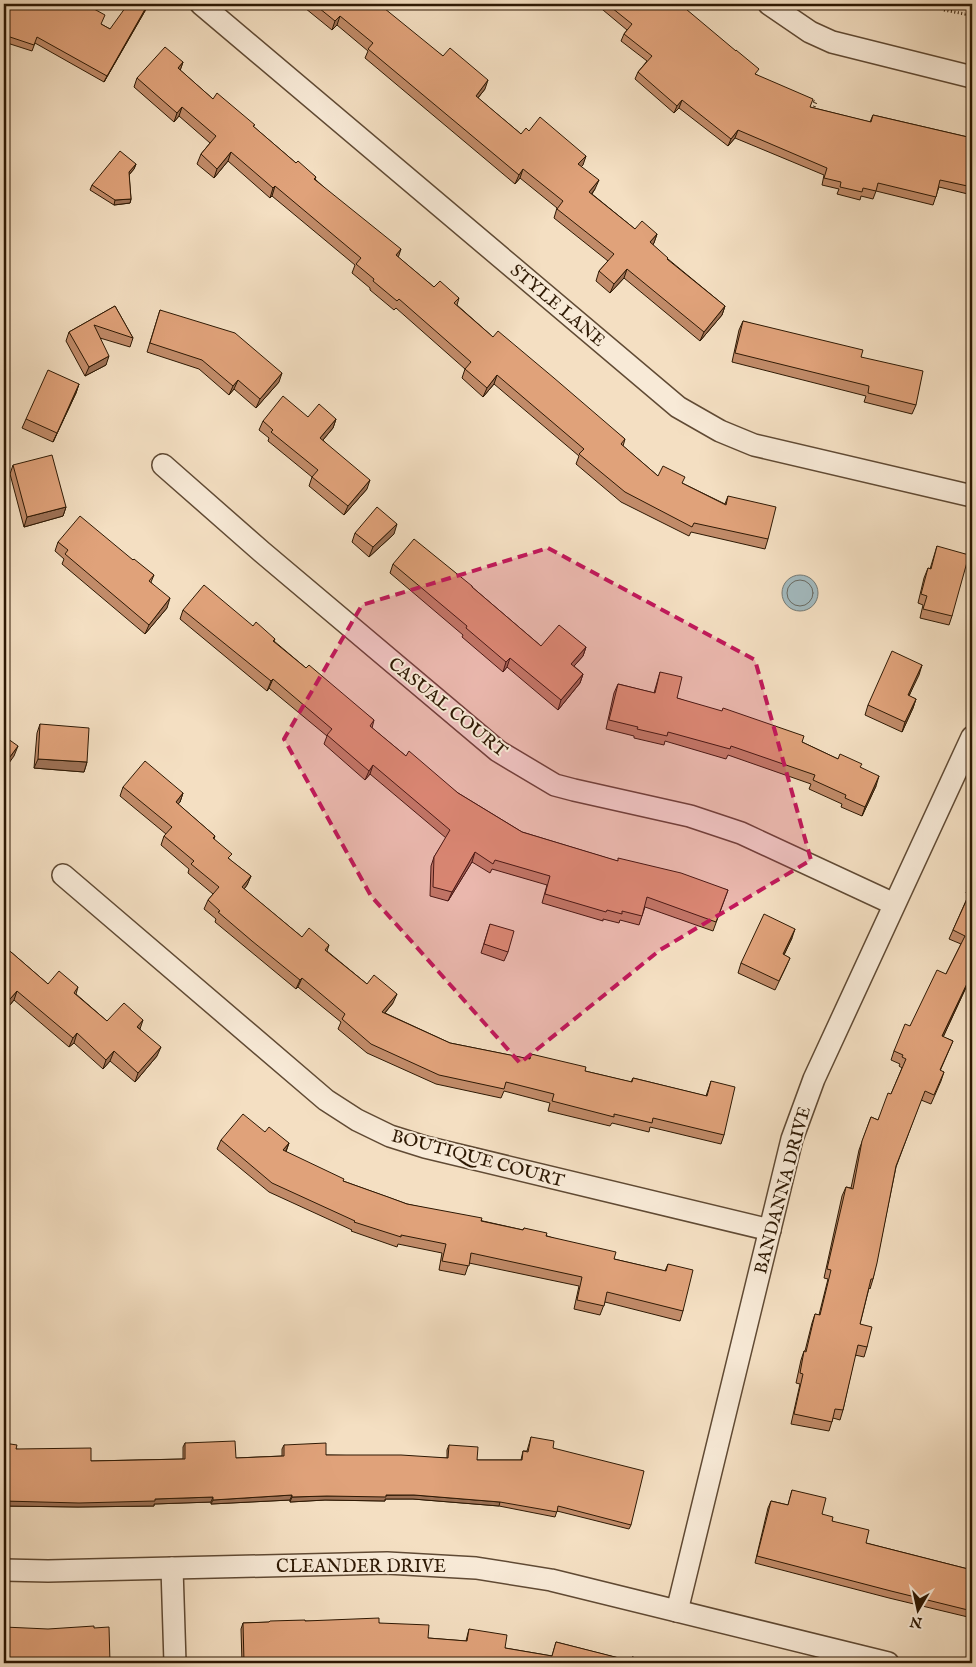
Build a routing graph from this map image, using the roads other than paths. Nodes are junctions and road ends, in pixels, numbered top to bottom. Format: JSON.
{"nodes":[{"id":1,"x":201,"y":4,"type":"edge"},
{"id":2,"x":769,"y":4,"type":"edge"},
{"id":3,"x":972,"y":77,"type":"edge"},
{"id":4,"x":164,"y":465,"type":"dead end"},
{"id":5,"x":972,"y":496,"type":"edge"},
{"id":6,"x":972,"y":737,"type":"edge"},
{"id":7,"x":63,"y":875,"type":"dead end"},
{"id":8,"x":894,"y":904,"type":"junction"},
{"id":9,"x":770,"y":1230,"type":"junction"},
{"id":10,"x":172,"y":1568,"type":"junction"},
{"id":11,"x":4,"y":1570,"type":"edge"},
{"id":12,"x":677,"y":1611,"type":"junction"},
{"id":13,"x":175,"y":1663,"type":"edge"},
{"id":14,"x":888,"y":1663,"type":"edge"}],
"edges":[{"from":1,"to":5,"type":"street","name":"STYLE LANE"},
{"from":2,"to":3,"type":"street"},
{"from":4,"to":8,"type":"street","name":"CASUAL COURT"},
{"from":6,"to":8,"type":"street","name":"BANDANNA DRIVE"},
{"from":7,"to":9,"type":"street","name":"BOUTIQUE COURT"},
{"from":8,"to":9,"type":"street","name":"BANDANNA DRIVE"},
{"from":9,"to":12,"type":"street","name":"BANDANNA DRIVE"},
{"from":10,"to":11,"type":"street","name":"CLEANDER DRIVE"},
{"from":10,"to":12,"type":"street","name":"CLEANDER DRIVE"},
{"from":10,"to":13,"type":"street"},
{"from":12,"to":14,"type":"street","name":"CLEANDER DRIVE"}]}
